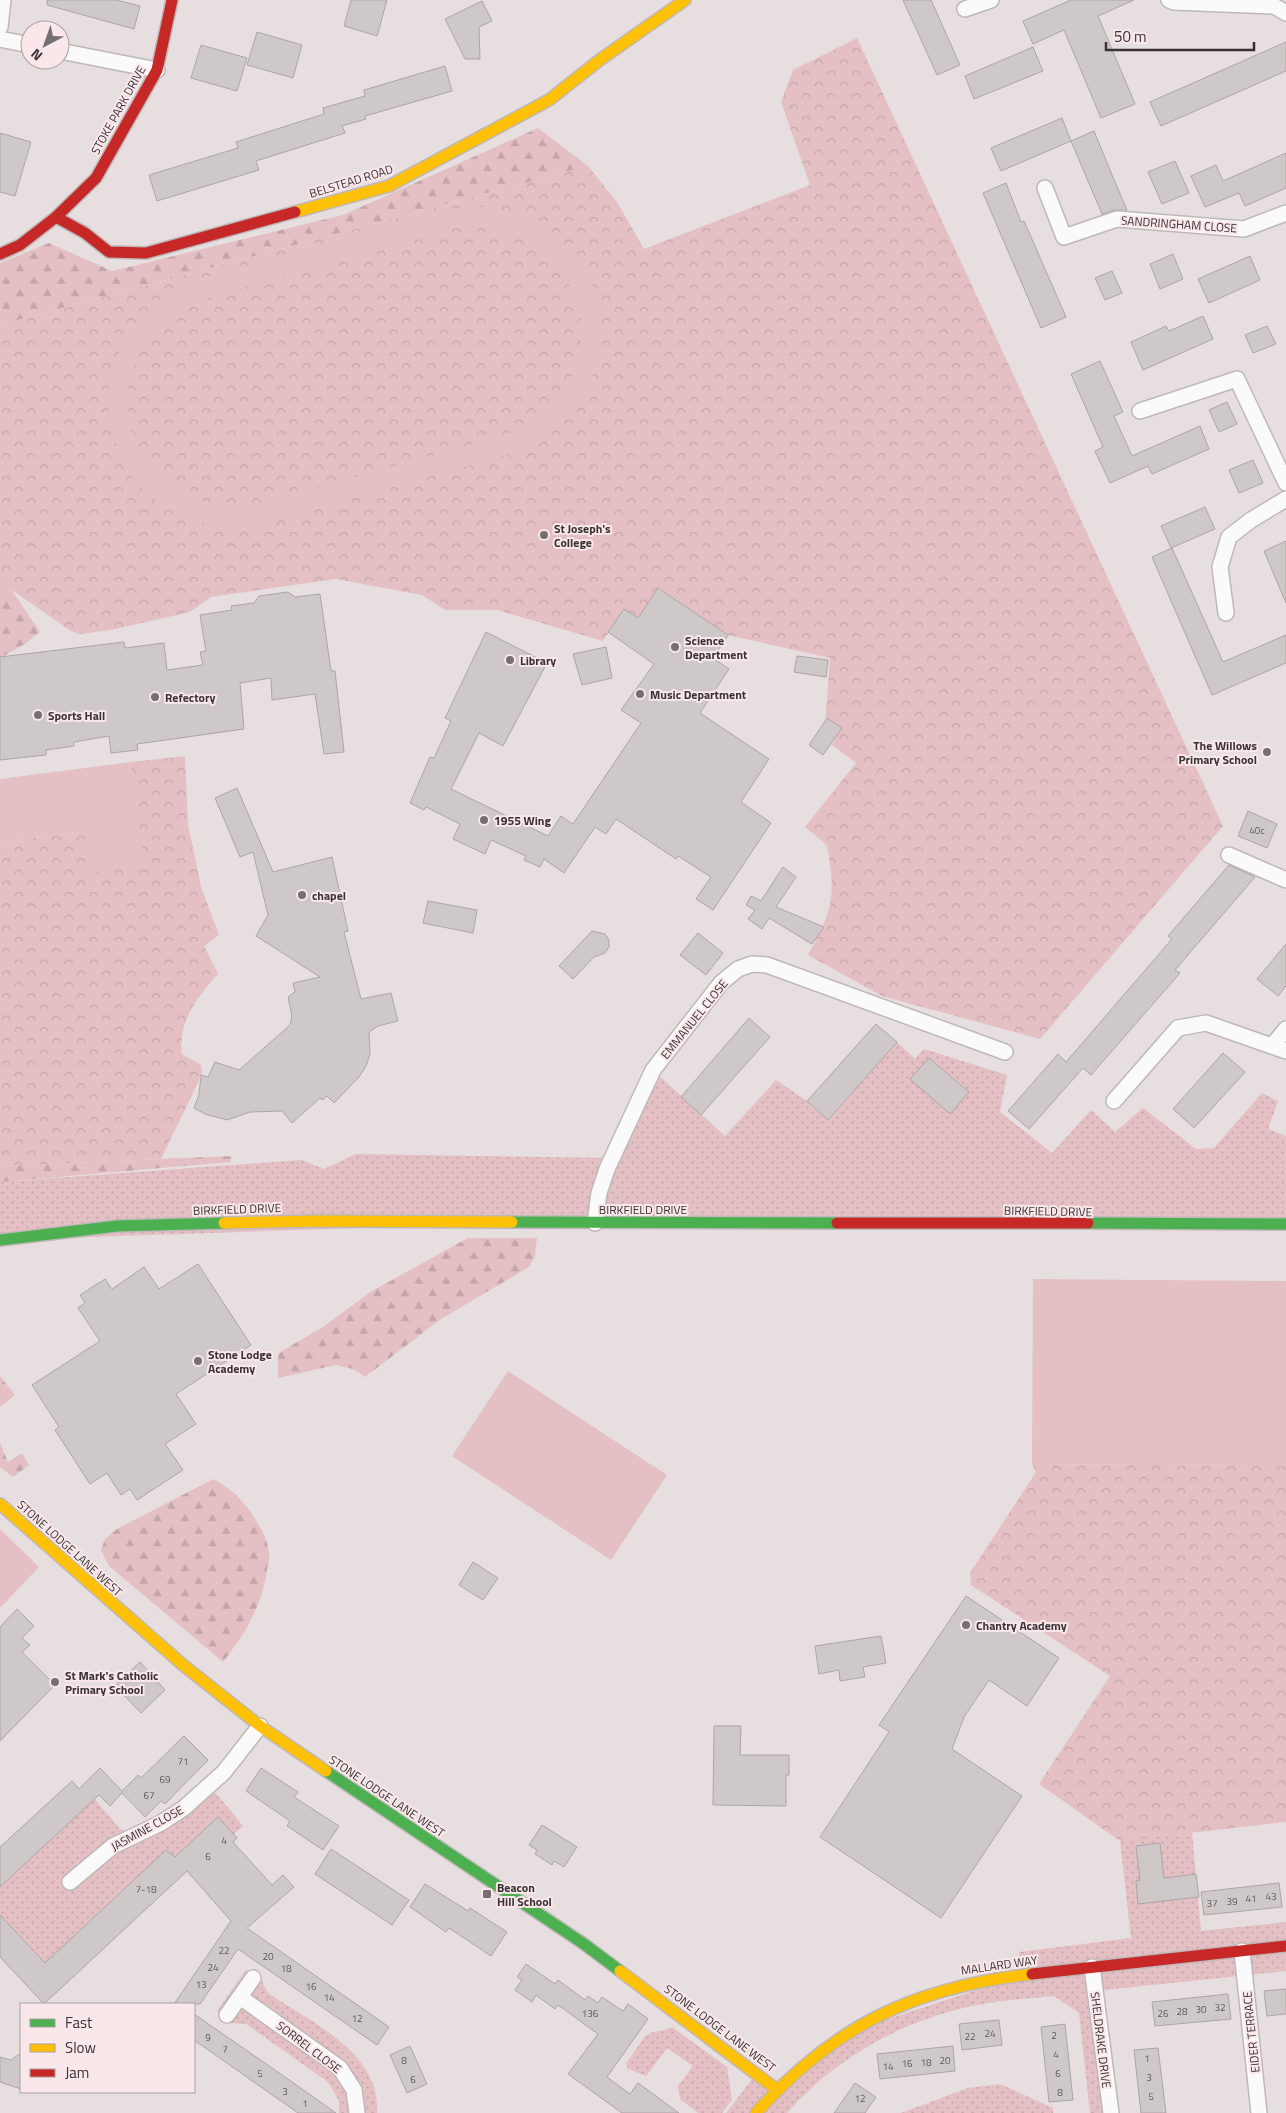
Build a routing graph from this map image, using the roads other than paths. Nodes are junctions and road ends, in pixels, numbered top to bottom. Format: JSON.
{"nodes":[{"id":1,"x":3,"y":0,"type":"edge"},
{"id":2,"x":172,"y":0,"type":"edge"},
{"id":3,"x":685,"y":0,"type":"edge"},
{"id":4,"x":991,"y":0,"type":"edge"},
{"id":5,"x":1169,"y":0,"type":"edge"},
{"id":6,"x":965,"y":9,"type":"dead end"},
{"id":7,"x":1286,"y":13,"type":"edge"},
{"id":8,"x":0,"y":27,"type":"edge"},
{"id":9,"x":0,"y":39,"type":"edge"},
{"id":10,"x":20,"y":43,"type":"edge"},
{"id":11,"x":70,"y":53,"type":"edge"},
{"id":12,"x":157,"y":70,"type":"junction"},
{"id":13,"x":1045,"y":188,"type":"dead end"},
{"id":14,"x":1286,"y":212,"type":"edge"},
{"id":15,"x":56,"y":217,"type":"junction"},
{"id":16,"x":0,"y":254,"type":"edge"},
{"id":17,"x":1140,"y":411,"type":"dead end"},
{"id":18,"x":1286,"y":483,"type":"edge"},
{"id":19,"x":1286,"y":499,"type":"edge"},
{"id":20,"x":1226,"y":613,"type":"dead end"},
{"id":21,"x":1229,"y":854,"type":"dead end"},
{"id":22,"x":1286,"y":880,"type":"edge"},
{"id":23,"x":1286,"y":1029,"type":"edge"},
{"id":24,"x":1279,"y":1048,"type":"edge"},
{"id":25,"x":1005,"y":1052,"type":"dead end"},
{"id":26,"x":1114,"y":1101,"type":"dead end"},
{"id":27,"x":596,"y":1223,"type":"junction"},
{"id":28,"x":1286,"y":1224,"type":"edge"},
{"id":29,"x":0,"y":1240,"type":"edge"},
{"id":30,"x":0,"y":1504,"type":"edge"},
{"id":31,"x":260,"y":1726,"type":"junction"},
{"id":32,"x":70,"y":1882,"type":"dead end"},
{"id":33,"x":1286,"y":1946,"type":"edge"},
{"id":34,"x":1242,"y":1951,"type":"junction"},
{"id":35,"x":1092,"y":1967,"type":"junction"},
{"id":36,"x":253,"y":1978,"type":"dead end"},
{"id":37,"x":240,"y":1997,"type":"junction"},
{"id":38,"x":227,"y":2015,"type":"dead end"},
{"id":39,"x":776,"y":2089,"type":"junction"},
{"id":40,"x":357,"y":2113,"type":"edge"},
{"id":41,"x":756,"y":2113,"type":"edge"},
{"id":42,"x":1110,"y":2113,"type":"edge"},
{"id":43,"x":1259,"y":2113,"type":"edge"}],
"edges":[{"from":1,"to":8,"type":"street"},
{"from":2,"to":12,"type":"street","name":"STOKE PARK DRIVE"},
{"from":3,"to":15,"type":"street","name":"BELSTEAD ROAD"},
{"from":4,"to":6,"type":"street"},
{"from":5,"to":7,"type":"street"},
{"from":9,"to":10,"type":"street"},
{"from":11,"to":12,"type":"street"},
{"from":12,"to":15,"type":"street","name":"STOKE PARK DRIVE"},
{"from":13,"to":14,"type":"street","name":"SANDRINGHAM CLOSE"},
{"from":15,"to":16,"type":"street"},
{"from":17,"to":18,"type":"street"},
{"from":19,"to":20,"type":"street"},
{"from":21,"to":22,"type":"street"},
{"from":23,"to":24,"type":"street"},
{"from":24,"to":26,"type":"street"},
{"from":25,"to":27,"type":"street","name":"EMMANUEL CLOSE"},
{"from":27,"to":28,"type":"street","name":"BIRKFIELD DRIVE"},
{"from":27,"to":29,"type":"street","name":"BIRKFIELD DRIVE"},
{"from":30,"to":31,"type":"street","name":"STONE LODGE LANE WEST"},
{"from":31,"to":32,"type":"street","name":"JASMINE CLOSE"},
{"from":31,"to":39,"type":"street","name":"STONE LODGE LANE WEST"},
{"from":33,"to":34,"type":"street","name":"MALLARD WAY"},
{"from":34,"to":35,"type":"street","name":"MALLARD WAY"},
{"from":34,"to":43,"type":"street","name":"EIDER TERRACE"},
{"from":35,"to":39,"type":"street","name":"MALLARD WAY"},
{"from":35,"to":42,"type":"street","name":"SHELDRAKE DRIVE"},
{"from":36,"to":37,"type":"street"},
{"from":37,"to":38,"type":"street"},
{"from":37,"to":40,"type":"street","name":"SORREL CLOSE"},
{"from":39,"to":41,"type":"street","name":"MALLARD WAY"}]}
